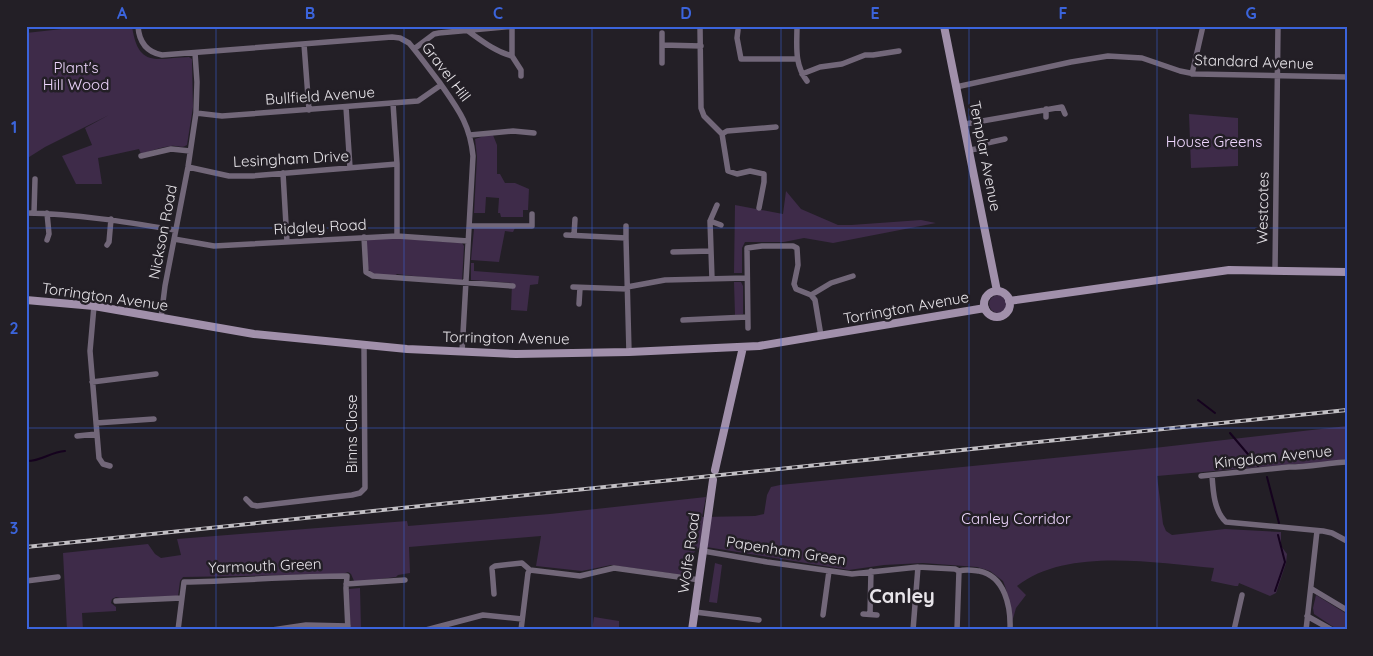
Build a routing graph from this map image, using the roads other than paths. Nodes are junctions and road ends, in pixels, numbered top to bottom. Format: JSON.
{"nodes":[{"id":1,"x":138,"y":26,"type":"edge"},
{"id":2,"x":700,"y":26,"type":"edge"},
{"id":3,"x":797,"y":26,"type":"edge"},
{"id":4,"x":944,"y":26,"type":"edge"},
{"id":5,"x":1203,"y":26,"type":"edge"},
{"id":6,"x":1278,"y":26,"type":"edge"},
{"id":7,"x":513,"y":27,"type":"edge"},
{"id":8,"x":738,"y":30,"type":"dead end"},
{"id":9,"x":468,"y":31,"type":"junction"},
{"id":10,"x":662,"y":33,"type":"dead end"},
{"id":11,"x":729,"y":38,"type":"dead end"},
{"id":12,"x":737,"y":38,"type":"junction"},
{"id":13,"x":304,"y":44,"type":"junction"},
{"id":14,"x":662,"y":45,"type":"junction"},
{"id":15,"x":701,"y":46,"type":"junction"},
{"id":16,"x":414,"y":49,"type":"junction"},
{"id":17,"x":899,"y":51,"type":"dead end"},
{"id":18,"x":195,"y":52,"type":"junction"},
{"id":19,"x":512,"y":56,"type":"junction"},
{"id":20,"x":796,"y":58,"type":"junction"},
{"id":21,"x":741,"y":59,"type":"junction"},
{"id":22,"x":662,"y":63,"type":"dead end"},
{"id":23,"x":738,"y":65,"type":"dead end"},
{"id":24,"x":802,"y":74,"type":"junction"},
{"id":25,"x":1192,"y":74,"type":"junction"},
{"id":26,"x":521,"y":76,"type":"dead end"},
{"id":27,"x":1278,"y":76,"type":"junction"},
{"id":28,"x":1347,"y":77,"type":"edge"},
{"id":29,"x":807,"y":81,"type":"dead end"},
{"id":30,"x":441,"y":86,"type":"junction"},
{"id":31,"x":956,"y":87,"type":"junction"},
{"id":32,"x":393,"y":103,"type":"junction"},
{"id":33,"x":346,"y":107,"type":"junction"},
{"id":34,"x":1046,"y":109,"type":"junction"},
{"id":35,"x":309,"y":110,"type":"junction"},
{"id":36,"x":196,"y":113,"type":"junction"},
{"id":37,"x":1065,"y":114,"type":"dead end"},
{"id":38,"x":1046,"y":117,"type":"dead end"},
{"id":39,"x":965,"y":124,"type":"junction"},
{"id":40,"x":776,"y":127,"type":"dead end"},
{"id":41,"x":534,"y":133,"type":"dead end"},
{"id":42,"x":722,"y":134,"type":"junction"},
{"id":43,"x":470,"y":135,"type":"junction"},
{"id":44,"x":1005,"y":139,"type":"dead end"},
{"id":45,"x":970,"y":150,"type":"junction"},
{"id":46,"x":190,"y":151,"type":"junction"},
{"id":47,"x":142,"y":156,"type":"dead end"},
{"id":48,"x":397,"y":164,"type":"junction"},
{"id":49,"x":188,"y":168,"type":"junction"},
{"id":50,"x":350,"y":168,"type":"junction"},
{"id":51,"x":283,"y":173,"type":"junction"},
{"id":52,"x":35,"y":180,"type":"dead end"},
{"id":53,"x":717,"y":205,"type":"dead end"},
{"id":54,"x":759,"y":208,"type":"dead end"},
{"id":55,"x":26,"y":213,"type":"edge"},
{"id":56,"x":34,"y":213,"type":"junction"},
{"id":57,"x":47,"y":213,"type":"junction"},
{"id":58,"x":532,"y":214,"type":"dead end"},
{"id":59,"x":111,"y":219,"type":"junction"},
{"id":60,"x":574,"y":219,"type":"dead end"},
{"id":61,"x":710,"y":221,"type":"junction"},
{"id":62,"x":721,"y":225,"type":"dead end"},
{"id":63,"x":469,"y":226,"type":"junction"},
{"id":64,"x":626,"y":226,"type":"dead end"},
{"id":65,"x":175,"y":230,"type":"junction"},
{"id":66,"x":566,"y":235,"type":"dead end"},
{"id":67,"x":574,"y":235,"type":"junction"},
{"id":68,"x":397,"y":236,"type":"junction"},
{"id":69,"x":364,"y":237,"type":"junction"},
{"id":70,"x":626,"y":238,"type":"junction"},
{"id":71,"x":174,"y":239,"type":"junction"},
{"id":72,"x":47,"y":240,"type":"dead end"},
{"id":73,"x":468,"y":241,"type":"junction"},
{"id":74,"x":287,"y":242,"type":"junction"},
{"id":75,"x":107,"y":245,"type":"dead end"},
{"id":76,"x":711,"y":251,"type":"junction"},
{"id":77,"x":673,"y":252,"type":"dead end"},
{"id":78,"x":1275,"y":270,"type":"junction"},
{"id":79,"x":1347,"y":272,"type":"edge"},
{"id":80,"x":853,"y":276,"type":"dead end"},
{"id":81,"x":746,"y":278,"type":"junction"},
{"id":82,"x":712,"y":279,"type":"junction"},
{"id":83,"x":466,"y":283,"type":"junction"},
{"id":84,"x":513,"y":286,"type":"dead end"},
{"id":85,"x":573,"y":287,"type":"dead end"},
{"id":86,"x":580,"y":288,"type":"junction"},
{"id":87,"x":627,"y":288,"type":"junction"},
{"id":88,"x":997,"y":291,"type":"junction"},
{"id":89,"x":811,"y":295,"type":"junction"},
{"id":90,"x":26,"y":300,"type":"edge"},
{"id":91,"x":1009,"y":302,"type":"junction"},
{"id":92,"x":579,"y":304,"type":"dead end"},
{"id":93,"x":94,"y":306,"type":"junction"},
{"id":94,"x":985,"y":308,"type":"junction"},
{"id":95,"x":747,"y":317,"type":"junction"},
{"id":96,"x":161,"y":318,"type":"junction"},
{"id":97,"x":683,"y":320,"type":"dead end"},
{"id":98,"x":748,"y":328,"type":"dead end"},
{"id":99,"x":821,"y":336,"type":"junction"},
{"id":100,"x":364,"y":345,"type":"junction"},
{"id":101,"x":743,"y":347,"type":"junction"},
{"id":102,"x":462,"y":352,"type":"junction"},
{"id":103,"x":629,"y":352,"type":"junction"},
{"id":104,"x":156,"y":374,"type":"dead end"},
{"id":105,"x":92,"y":382,"type":"junction"},
{"id":106,"x":154,"y":419,"type":"dead end"},
{"id":107,"x":96,"y":423,"type":"junction"},
{"id":108,"x":97,"y":434,"type":"junction"},
{"id":109,"x":77,"y":436,"type":"dead end"},
{"id":110,"x":1347,"y":462,"type":"edge"},
{"id":111,"x":110,"y":466,"type":"dead end"},
{"id":112,"x":715,"y":470,"type":"dead end"},
{"id":113,"x":1212,"y":475,"type":"junction"},
{"id":114,"x":1201,"y":476,"type":"dead end"},
{"id":115,"x":714,"y":480,"type":"dead end"},
{"id":116,"x":246,"y":499,"type":"dead end"},
{"id":117,"x":1317,"y":531,"type":"junction"},
{"id":118,"x":1347,"y":541,"type":"edge"},
{"id":119,"x":703,"y":551,"type":"junction"},
{"id":120,"x":918,"y":567,"type":"junction"},
{"id":121,"x":530,"y":570,"type":"junction"},
{"id":122,"x":830,"y":571,"type":"junction"},
{"id":123,"x":871,"y":571,"type":"junction"},
{"id":124,"x":959,"y":571,"type":"junction"},
{"id":125,"x":58,"y":577,"type":"dead end"},
{"id":126,"x":406,"y":580,"type":"dead end"},
{"id":127,"x":700,"y":580,"type":"junction"},
{"id":128,"x":26,"y":581,"type":"edge"},
{"id":129,"x":346,"y":584,"type":"junction"},
{"id":130,"x":1312,"y":589,"type":"junction"},
{"id":131,"x":494,"y":594,"type":"dead end"},
{"id":132,"x":1242,"y":595,"type":"dead end"},
{"id":133,"x":181,"y":598,"type":"junction"},
{"id":134,"x":116,"y":602,"type":"dead end"},
{"id":135,"x":1347,"y":610,"type":"edge"},
{"id":136,"x":695,"y":612,"type":"junction"},
{"id":137,"x":824,"y":615,"type":"dead end"},
{"id":138,"x":870,"y":615,"type":"dead end"},
{"id":139,"x":1307,"y":616,"type":"junction"},
{"id":140,"x":522,"y":619,"type":"junction"},
{"id":141,"x":759,"y":620,"type":"dead end"},
{"id":142,"x":348,"y":628,"type":"edge"},
{"id":143,"x":178,"y":630,"type":"edge"},
{"id":144,"x":272,"y":630,"type":"edge"},
{"id":145,"x":426,"y":630,"type":"edge"},
{"id":146,"x":521,"y":630,"type":"edge"},
{"id":147,"x":692,"y":630,"type":"edge"},
{"id":148,"x":913,"y":630,"type":"edge"},
{"id":149,"x":957,"y":630,"type":"edge"},
{"id":150,"x":1010,"y":630,"type":"edge"},
{"id":151,"x":1234,"y":630,"type":"edge"},
{"id":152,"x":1306,"y":630,"type":"edge"},
{"id":153,"x":1332,"y":630,"type":"edge"}],
"edges":[{"from":1,"to":18,"type":"street","name":"Gravel Hill"},
{"from":2,"to":15,"type":"street"},
{"from":3,"to":20,"type":"street"},
{"from":4,"to":31,"type":"street","name":"Templar Avenue"},
{"from":5,"to":25,"type":"street"},
{"from":6,"to":27,"type":"street","name":"Westcotes"},
{"from":7,"to":9,"type":"street"},
{"from":7,"to":19,"type":"street"},
{"from":8,"to":12,"type":"street"},
{"from":9,"to":16,"type":"street"},
{"from":9,"to":19,"type":"street"},
{"from":10,"to":14,"type":"street"},
{"from":11,"to":12,"type":"street"},
{"from":12,"to":21,"type":"street"},
{"from":13,"to":16,"type":"street","name":"Gravel Hill"},
{"from":13,"to":18,"type":"street","name":"Gravel Hill"},
{"from":13,"to":35,"type":"street"},
{"from":14,"to":15,"type":"street"},
{"from":14,"to":22,"type":"street"},
{"from":15,"to":42,"type":"street"},
{"from":16,"to":30,"type":"street","name":"Gravel Hill"},
{"from":17,"to":24,"type":"street"},
{"from":18,"to":36,"type":"street","name":"Nickson Road"},
{"from":19,"to":26,"type":"street"},
{"from":20,"to":21,"type":"street"},
{"from":20,"to":24,"type":"street"},
{"from":21,"to":23,"type":"street"},
{"from":24,"to":29,"type":"street"},
{"from":25,"to":27,"type":"street","name":"Standard Avenue"},
{"from":25,"to":31,"type":"street","name":"Standard Avenue"},
{"from":27,"to":28,"type":"street","name":"Standard Avenue"},
{"from":27,"to":78,"type":"street","name":"Westcotes"},
{"from":30,"to":32,"type":"street","name":"Bullfield Avenue"},
{"from":30,"to":43,"type":"street","name":"Gravel Hill"},
{"from":31,"to":39,"type":"street","name":"Templar Avenue"},
{"from":32,"to":33,"type":"street","name":"Bullfield Avenue"},
{"from":32,"to":48,"type":"street"},
{"from":33,"to":35,"type":"street","name":"Bullfield Avenue"},
{"from":33,"to":50,"type":"street"},
{"from":34,"to":37,"type":"street"},
{"from":34,"to":38,"type":"street"},
{"from":34,"to":39,"type":"street"},
{"from":35,"to":36,"type":"street","name":"Bullfield Avenue"},
{"from":36,"to":46,"type":"street","name":"Nickson Road"},
{"from":39,"to":45,"type":"street","name":"Templar Avenue"},
{"from":40,"to":42,"type":"street"},
{"from":41,"to":43,"type":"street"},
{"from":42,"to":54,"type":"street"},
{"from":43,"to":63,"type":"street","name":"Gravel Hill"},
{"from":44,"to":45,"type":"street"},
{"from":45,"to":88,"type":"street","name":"Templar Avenue"},
{"from":46,"to":47,"type":"street"},
{"from":46,"to":49,"type":"street","name":"Nickson Road"},
{"from":48,"to":50,"type":"street","name":"Lesingham Drive"},
{"from":48,"to":68,"type":"street"},
{"from":49,"to":51,"type":"street","name":"Lesingham Drive"},
{"from":49,"to":65,"type":"street","name":"Nickson Road"},
{"from":50,"to":51,"type":"street","name":"Lesingham Drive"},
{"from":51,"to":74,"type":"street"},
{"from":52,"to":56,"type":"street"},
{"from":53,"to":61,"type":"street"},
{"from":55,"to":56,"type":"street"},
{"from":56,"to":57,"type":"street"},
{"from":57,"to":59,"type":"street"},
{"from":57,"to":72,"type":"street"},
{"from":58,"to":63,"type":"street"},
{"from":59,"to":65,"type":"street"},
{"from":59,"to":75,"type":"street"},
{"from":60,"to":67,"type":"street"},
{"from":61,"to":62,"type":"street"},
{"from":61,"to":76,"type":"street"},
{"from":63,"to":73,"type":"street","name":"Gravel Hill"},
{"from":64,"to":70,"type":"street"},
{"from":65,"to":71,"type":"street","name":"Nickson Road"},
{"from":66,"to":67,"type":"street"},
{"from":67,"to":70,"type":"street"},
{"from":68,"to":69,"type":"street","name":"Ridgley Road"},
{"from":68,"to":73,"type":"street","name":"Ridgley Road"},
{"from":69,"to":74,"type":"street","name":"Ridgley Road"},
{"from":69,"to":83,"type":"street"},
{"from":70,"to":87,"type":"street"},
{"from":71,"to":74,"type":"street","name":"Ridgley Road"},
{"from":71,"to":96,"type":"street","name":"Nickson Road"},
{"from":73,"to":83,"type":"street","name":"Gravel Hill"},
{"from":76,"to":77,"type":"street"},
{"from":76,"to":82,"type":"street"},
{"from":78,"to":79,"type":"street"},
{"from":78,"to":91,"type":"street"},
{"from":80,"to":89,"type":"street"},
{"from":81,"to":82,"type":"street"},
{"from":81,"to":89,"type":"street"},
{"from":81,"to":95,"type":"street"},
{"from":82,"to":87,"type":"street"},
{"from":83,"to":84,"type":"street"},
{"from":83,"to":102,"type":"street","name":"Gravel Hill"},
{"from":85,"to":86,"type":"street"},
{"from":86,"to":87,"type":"street"},
{"from":86,"to":92,"type":"street"},
{"from":87,"to":103,"type":"street"},
{"from":88,"to":91,"type":"street"},
{"from":88,"to":94,"type":"street"},
{"from":89,"to":99,"type":"street"},
{"from":90,"to":93,"type":"street","name":"Torrington Avenue"},
{"from":91,"to":94,"type":"street"},
{"from":93,"to":96,"type":"street","name":"Torrington Avenue"},
{"from":93,"to":105,"type":"street"},
{"from":94,"to":99,"type":"street","name":"Torrington Avenue"},
{"from":95,"to":97,"type":"street"},
{"from":95,"to":98,"type":"street"},
{"from":96,"to":100,"type":"street","name":"Torrington Avenue"},
{"from":99,"to":101,"type":"street","name":"Torrington Avenue"},
{"from":100,"to":102,"type":"street","name":"Torrington Avenue"},
{"from":100,"to":116,"type":"street","name":"Binns Close"},
{"from":101,"to":103,"type":"street","name":"Torrington Avenue"},
{"from":101,"to":112,"type":"street"},
{"from":102,"to":103,"type":"street","name":"Torrington Avenue"},
{"from":104,"to":105,"type":"street"},
{"from":105,"to":107,"type":"street"},
{"from":106,"to":107,"type":"street"},
{"from":107,"to":108,"type":"street"},
{"from":108,"to":109,"type":"street"},
{"from":108,"to":111,"type":"street"},
{"from":110,"to":113,"type":"street","name":"Kingdom Avenue"},
{"from":113,"to":114,"type":"street","name":"Kingdom Avenue"},
{"from":113,"to":117,"type":"street"},
{"from":115,"to":119,"type":"street","name":"Wolfe Road"},
{"from":117,"to":118,"type":"street"},
{"from":117,"to":130,"type":"street"},
{"from":119,"to":122,"type":"street","name":"Papenham Green"},
{"from":119,"to":127,"type":"street","name":"Wolfe Road"},
{"from":120,"to":123,"type":"street","name":"Papenham Green"},
{"from":120,"to":124,"type":"street","name":"Papenham Green"},
{"from":120,"to":148,"type":"street"},
{"from":121,"to":127,"type":"street"},
{"from":121,"to":131,"type":"street"},
{"from":121,"to":140,"type":"street"},
{"from":122,"to":123,"type":"street","name":"Papenham Green"},
{"from":122,"to":137,"type":"street"},
{"from":123,"to":138,"type":"street"},
{"from":124,"to":149,"type":"street"},
{"from":124,"to":150,"type":"street","name":"Papenham Green"},
{"from":125,"to":128,"type":"street"},
{"from":126,"to":129,"type":"street"},
{"from":127,"to":136,"type":"street","name":"Wolfe Road"},
{"from":129,"to":133,"type":"street","name":"Yarmouth Green"},
{"from":129,"to":142,"type":"street"},
{"from":130,"to":135,"type":"street"},
{"from":130,"to":139,"type":"street"},
{"from":132,"to":151,"type":"street"},
{"from":133,"to":134,"type":"street"},
{"from":133,"to":143,"type":"street"},
{"from":136,"to":141,"type":"street"},
{"from":136,"to":147,"type":"street","name":"Wolfe Road"},
{"from":139,"to":152,"type":"street"},
{"from":139,"to":153,"type":"street"},
{"from":140,"to":145,"type":"street"},
{"from":140,"to":146,"type":"street"},
{"from":142,"to":144,"type":"street"}]}
